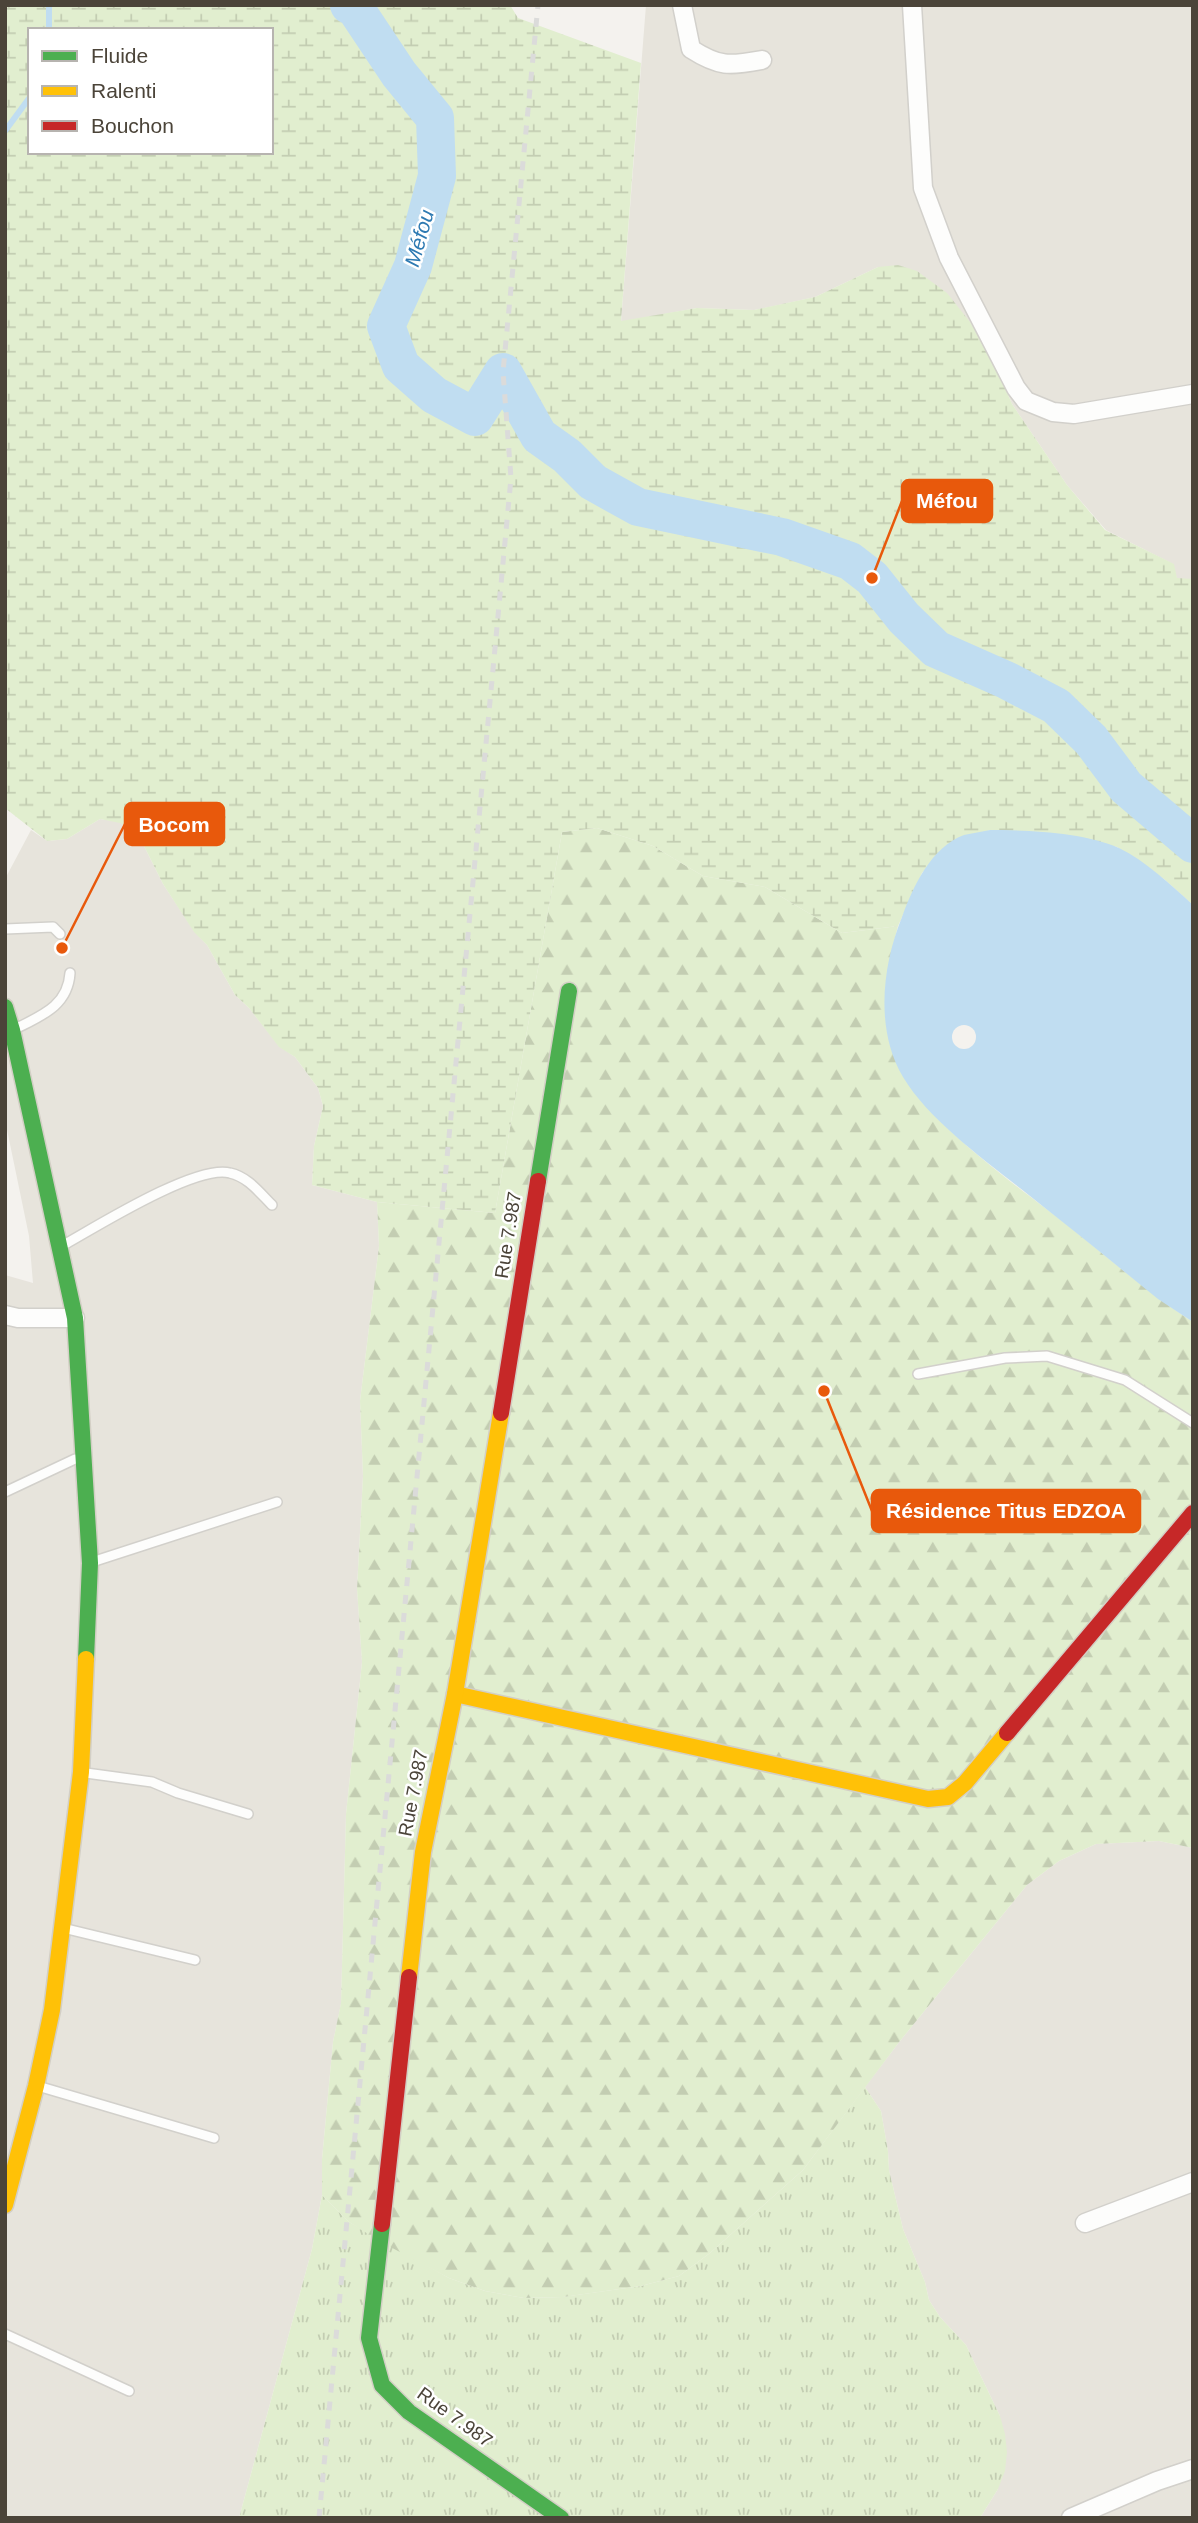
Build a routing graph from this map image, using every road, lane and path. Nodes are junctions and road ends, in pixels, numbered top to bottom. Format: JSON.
{"nodes":[{"id":1,"x":682,"y":5,"type":"edge"},
{"id":2,"x":912,"y":5,"type":"edge"},
{"id":3,"x":762,"y":60,"type":"dead end"},
{"id":4,"x":1193,"y":394,"type":"edge"},
{"id":5,"x":5,"y":929,"type":"edge"},
{"id":6,"x":60,"y":934,"type":"dead end"},
{"id":7,"x":70,"y":973,"type":"dead end"},
{"id":8,"x":569,"y":990,"type":"dead end"},
{"id":9,"x":5,"y":1007,"type":"edge"},
{"id":10,"x":12,"y":1030,"type":"junction"},
{"id":11,"x":272,"y":1205,"type":"dead end"},
{"id":12,"x":59,"y":1247,"type":"junction"},
{"id":13,"x":10,"y":1318,"type":"edge"},
{"id":14,"x":75,"y":1318,"type":"junction"},
{"id":15,"x":918,"y":1374,"type":"dead end"},
{"id":16,"x":1193,"y":1423,"type":"edge"},
{"id":17,"x":83,"y":1455,"type":"junction"},
{"id":18,"x":5,"y":1492,"type":"edge"},
{"id":19,"x":277,"y":1502,"type":"dead end"},
{"id":20,"x":1193,"y":1513,"type":"edge"},
{"id":21,"x":90,"y":1563,"type":"junction"},
{"id":22,"x":455,"y":1694,"type":"junction"},
{"id":23,"x":80,"y":1772,"type":"junction"},
{"id":24,"x":248,"y":1814,"type":"dead end"},
{"id":25,"x":62,"y":1927,"type":"junction"},
{"id":26,"x":195,"y":1960,"type":"dead end"},
{"id":27,"x":36,"y":2086,"type":"junction"},
{"id":28,"x":214,"y":2138,"type":"dead end"},
{"id":29,"x":1193,"y":2182,"type":"edge"},
{"id":30,"x":5,"y":2205,"type":"edge"},
{"id":31,"x":1085,"y":2223,"type":"dead end"},
{"id":32,"x":5,"y":2334,"type":"edge"},
{"id":33,"x":129,"y":2390,"type":"dead end"},
{"id":34,"x":1193,"y":2469,"type":"edge"},
{"id":35,"x":561,"y":2518,"type":"edge"},
{"id":36,"x":1071,"y":2518,"type":"edge"}],
"edges":[{"from":1,"to":3,"type":"street"},
{"from":2,"to":4,"type":"street"},
{"from":5,"to":6,"type":"lane"},
{"from":7,"to":10,"type":"lane"},
{"from":8,"to":22,"type":"main road","name":"Rue 7.987"},
{"from":9,"to":10,"type":"main road"},
{"from":10,"to":12,"type":"main road"},
{"from":11,"to":12,"type":"lane"},
{"from":12,"to":14,"type":"main road"},
{"from":13,"to":14,"type":"street"},
{"from":14,"to":17,"type":"main road"},
{"from":15,"to":16,"type":"lane"},
{"from":17,"to":18,"type":"lane"},
{"from":17,"to":21,"type":"main road"},
{"from":19,"to":21,"type":"lane"},
{"from":20,"to":22,"type":"main road"},
{"from":21,"to":23,"type":"main road"},
{"from":22,"to":35,"type":"main road","name":"Rue 7.987"},
{"from":23,"to":24,"type":"lane"},
{"from":23,"to":25,"type":"main road"},
{"from":25,"to":26,"type":"lane"},
{"from":25,"to":27,"type":"main road"},
{"from":27,"to":28,"type":"lane"},
{"from":27,"to":30,"type":"main road"},
{"from":29,"to":31,"type":"street"},
{"from":32,"to":33,"type":"lane"},
{"from":34,"to":36,"type":"street"}]}
